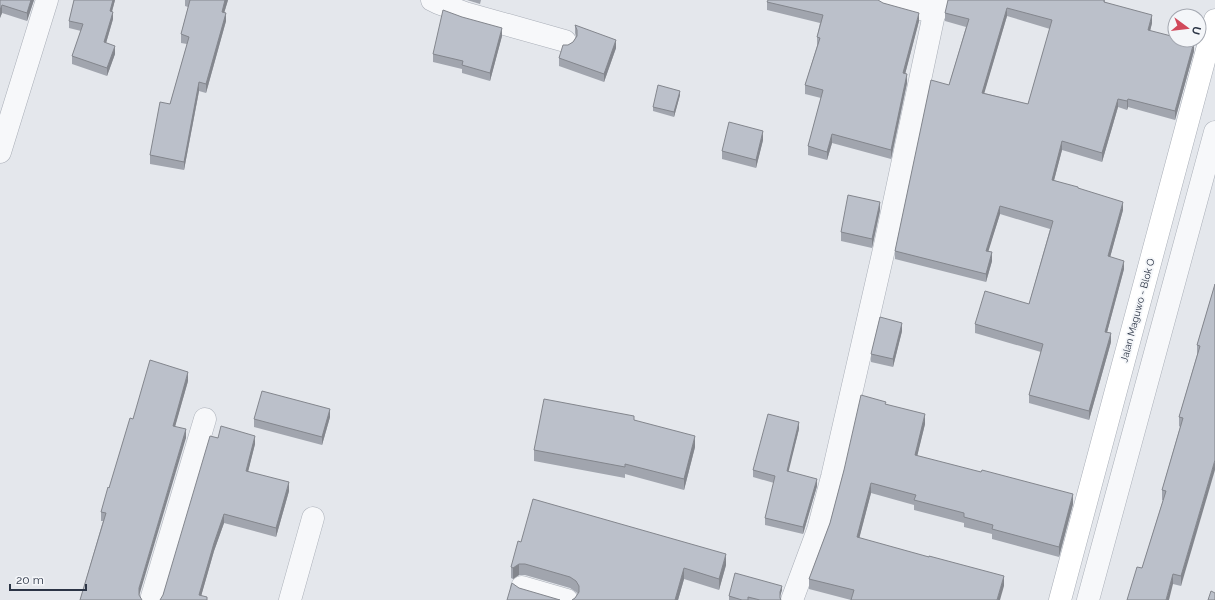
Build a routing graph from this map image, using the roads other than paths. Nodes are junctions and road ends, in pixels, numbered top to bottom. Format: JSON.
{"nodes":[{"id":1,"x":48,"y":0,"type":"edge"},
{"id":2,"x":432,"y":0,"type":"edge"},
{"id":3,"x":887,"y":0,"type":"edge"},
{"id":4,"x":936,"y":6,"type":"edge"},
{"id":5,"x":1215,"y":20,"type":"edge"},
{"id":6,"x":565,"y":41,"type":"dead end"},
{"id":7,"x":1215,"y":132,"type":"edge"},
{"id":8,"x":0,"y":152,"type":"edge"},
{"id":9,"x":1208,"y":188,"type":"edge"},
{"id":10,"x":204,"y":419,"type":"dead end"},
{"id":11,"x":313,"y":518,"type":"dead end"},
{"id":12,"x":522,"y":586,"type":"dead end"},
{"id":13,"x":151,"y":600,"type":"edge"},
{"id":14,"x":290,"y":600,"type":"edge"},
{"id":15,"x":568,"y":600,"type":"edge"},
{"id":16,"x":792,"y":600,"type":"edge"},
{"id":17,"x":1060,"y":600,"type":"edge"},
{"id":18,"x":1088,"y":600,"type":"edge"}],
"edges":[{"from":1,"to":8,"type":"street"},
{"from":2,"to":6,"type":"street"},
{"from":3,"to":4,"type":"street"},
{"from":4,"to":16,"type":"street"},
{"from":5,"to":17,"type":"main road","name":"Jalan Maguwo - Blok O"},
{"from":7,"to":9,"type":"street"},
{"from":9,"to":18,"type":"street"},
{"from":10,"to":13,"type":"street"},
{"from":11,"to":14,"type":"street"},
{"from":12,"to":15,"type":"street"}]}
